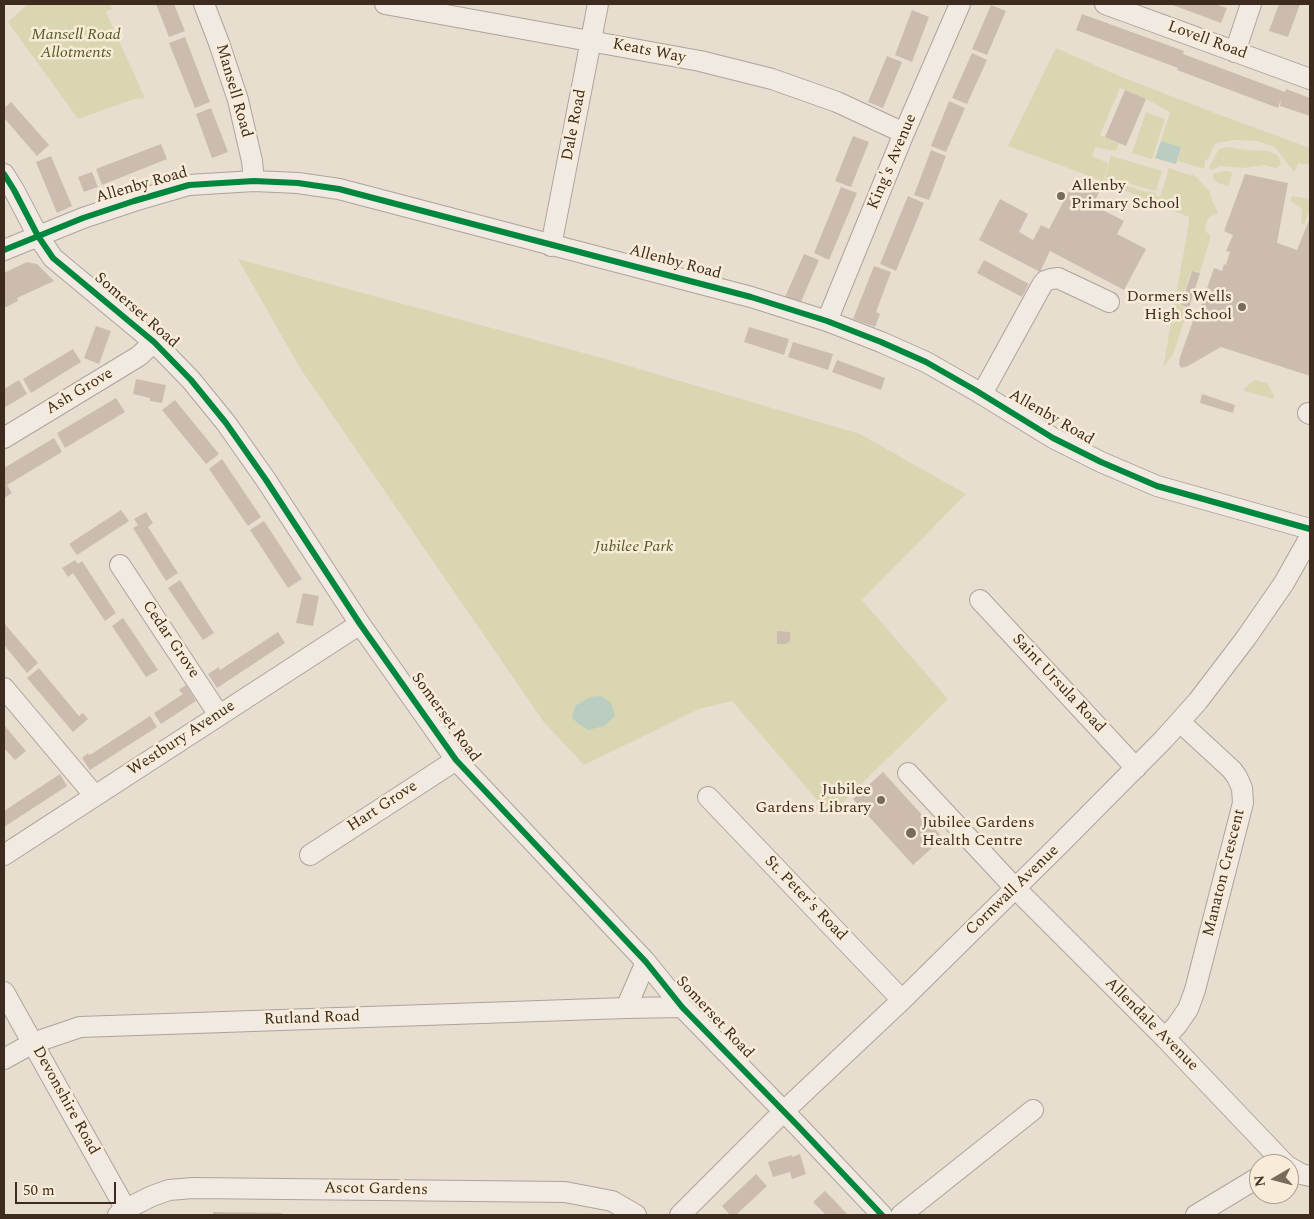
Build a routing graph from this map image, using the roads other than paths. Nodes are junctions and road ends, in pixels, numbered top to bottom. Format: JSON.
{"nodes":[{"id":1,"x":204,"y":4,"type":"edge"},
{"id":2,"x":385,"y":4,"type":"edge"},
{"id":3,"x":598,"y":4,"type":"edge"},
{"id":4,"x":960,"y":4,"type":"edge"},
{"id":5,"x":1105,"y":4,"type":"edge"},
{"id":6,"x":1251,"y":4,"type":"edge"},
{"id":7,"x":591,"y":41,"type":"junction"},
{"id":8,"x":1235,"y":52,"type":"junction"},
{"id":9,"x":1310,"y":79,"type":"edge"},
{"id":10,"x":904,"y":133,"type":"junction"},
{"id":11,"x":4,"y":174,"type":"edge"},
{"id":12,"x":254,"y":181,"type":"junction"},
{"id":13,"x":38,"y":236,"type":"junction"},
{"id":14,"x":551,"y":246,"type":"junction"},
{"id":15,"x":4,"y":250,"type":"edge"},
{"id":16,"x":1108,"y":302,"type":"dead end"},
{"id":17,"x":827,"y":321,"type":"junction"},
{"id":18,"x":154,"y":342,"type":"junction"},
{"id":19,"x":982,"y":394,"type":"junction"},
{"id":20,"x":4,"y":438,"type":"edge"},
{"id":21,"x":1310,"y":529,"type":"edge"},
{"id":22,"x":1310,"y":537,"type":"edge"},
{"id":23,"x":120,"y":565,"type":"dead end"},
{"id":24,"x":980,"y":600,"type":"dead end"},
{"id":25,"x":360,"y":624,"type":"junction"},
{"id":26,"x":4,"y":688,"type":"edge"},
{"id":27,"x":220,"y":715,"type":"junction"},
{"id":28,"x":1180,"y":722,"type":"junction"},
{"id":29,"x":456,"y":760,"type":"junction"},
{"id":30,"x":1136,"y":768,"type":"junction"},
{"id":31,"x":908,"y":773,"type":"dead end"},
{"id":32,"x":94,"y":796,"type":"junction"},
{"id":33,"x":708,"y":797,"type":"dead end"},
{"id":34,"x":4,"y":855,"type":"edge"},
{"id":35,"x":310,"y":855,"type":"dead end"},
{"id":36,"x":1015,"y":888,"type":"junction"},
{"id":37,"x":646,"y":962,"type":"junction"},
{"id":38,"x":4,"y":992,"type":"edge"},
{"id":39,"x":902,"y":1000,"type":"junction"},
{"id":40,"x":682,"y":1007,"type":"junction"},
{"id":41,"x":626,"y":1008,"type":"junction"},
{"id":42,"x":1165,"y":1038,"type":"junction"},
{"id":43,"x":32,"y":1043,"type":"junction"},
{"id":44,"x":4,"y":1059,"type":"edge"},
{"id":45,"x":1033,"y":1110,"type":"dead end"},
{"id":46,"x":783,"y":1112,"type":"junction"},
{"id":47,"x":1275,"y":1154,"type":"edge"},
{"id":48,"x":1249,"y":1183,"type":"edge"},
{"id":49,"x":124,"y":1213,"type":"edge"},
{"id":50,"x":636,"y":1215,"type":"edge"},
{"id":51,"x":680,"y":1215,"type":"edge"},
{"id":52,"x":882,"y":1215,"type":"edge"},
{"id":53,"x":901,"y":1215,"type":"edge"},
{"id":54,"x":1196,"y":1215,"type":"edge"}],
"edges":[{"from":1,"to":12,"type":"street","name":"Mansell Road"},
{"from":2,"to":7,"type":"street","name":"Keats Way"},
{"from":3,"to":7,"type":"street","name":"Dale Road"},
{"from":4,"to":10,"type":"street","name":"King's Avenue"},
{"from":5,"to":8,"type":"street","name":"Lovell Road"},
{"from":6,"to":8,"type":"street"},
{"from":7,"to":10,"type":"street","name":"Keats Way"},
{"from":7,"to":14,"type":"street","name":"Dale Road"},
{"from":8,"to":9,"type":"street","name":"Lovell Road"},
{"from":10,"to":17,"type":"street","name":"King's Avenue"},
{"from":11,"to":13,"type":"street","name":"Somerset Road"},
{"from":12,"to":13,"type":"street","name":"Allenby Road"},
{"from":12,"to":14,"type":"street","name":"Allenby Road"},
{"from":13,"to":15,"type":"street","name":"Allenby Road"},
{"from":13,"to":18,"type":"street","name":"Somerset Road"},
{"from":14,"to":17,"type":"street","name":"Allenby Road"},
{"from":16,"to":19,"type":"street"},
{"from":17,"to":19,"type":"street","name":"Allenby Road"},
{"from":18,"to":20,"type":"street","name":"Ash Grove"},
{"from":18,"to":25,"type":"street","name":"Somerset Road"},
{"from":19,"to":21,"type":"street","name":"Allenby Road"},
{"from":22,"to":28,"type":"street","name":"Cornwall Avenue"},
{"from":23,"to":27,"type":"street","name":"Cedar Grove"},
{"from":24,"to":30,"type":"street","name":"Saint Ursula Road"},
{"from":25,"to":27,"type":"street","name":"Westbury Avenue"},
{"from":25,"to":29,"type":"street","name":"Somerset Road"},
{"from":26,"to":32,"type":"street"},
{"from":27,"to":32,"type":"street","name":"Westbury Avenue"},
{"from":28,"to":30,"type":"street","name":"Cornwall Avenue"},
{"from":28,"to":42,"type":"street","name":"Manaton Crescent"},
{"from":29,"to":35,"type":"street","name":"Hart Grove"},
{"from":29,"to":37,"type":"street","name":"Somerset Road"},
{"from":30,"to":36,"type":"street","name":"Cornwall Avenue"},
{"from":31,"to":36,"type":"street","name":"Allendale Avenue"},
{"from":32,"to":34,"type":"street","name":"Westbury Avenue"},
{"from":33,"to":39,"type":"street","name":"St. Peter's Road"},
{"from":36,"to":39,"type":"street","name":"Cornwall Avenue"},
{"from":36,"to":42,"type":"street","name":"Allendale Avenue"},
{"from":37,"to":40,"type":"street","name":"Somerset Road"},
{"from":37,"to":41,"type":"street"},
{"from":38,"to":43,"type":"street","name":"Devonshire Road"},
{"from":39,"to":46,"type":"street","name":"Cornwall Avenue"},
{"from":40,"to":41,"type":"street","name":"Rutland Road"},
{"from":40,"to":46,"type":"street","name":"Somerset Road"},
{"from":41,"to":43,"type":"street","name":"Rutland Road"},
{"from":42,"to":47,"type":"street","name":"Allendale Avenue"},
{"from":43,"to":44,"type":"street","name":"Rutland Road"},
{"from":43,"to":49,"type":"street","name":"Devonshire Road"},
{"from":45,"to":53,"type":"street"},
{"from":46,"to":51,"type":"street","name":"Cornwall Avenue"},
{"from":46,"to":52,"type":"street","name":"Somerset Road"},
{"from":48,"to":54,"type":"street"},
{"from":49,"to":50,"type":"street","name":"Ascot Gardens"}]}
